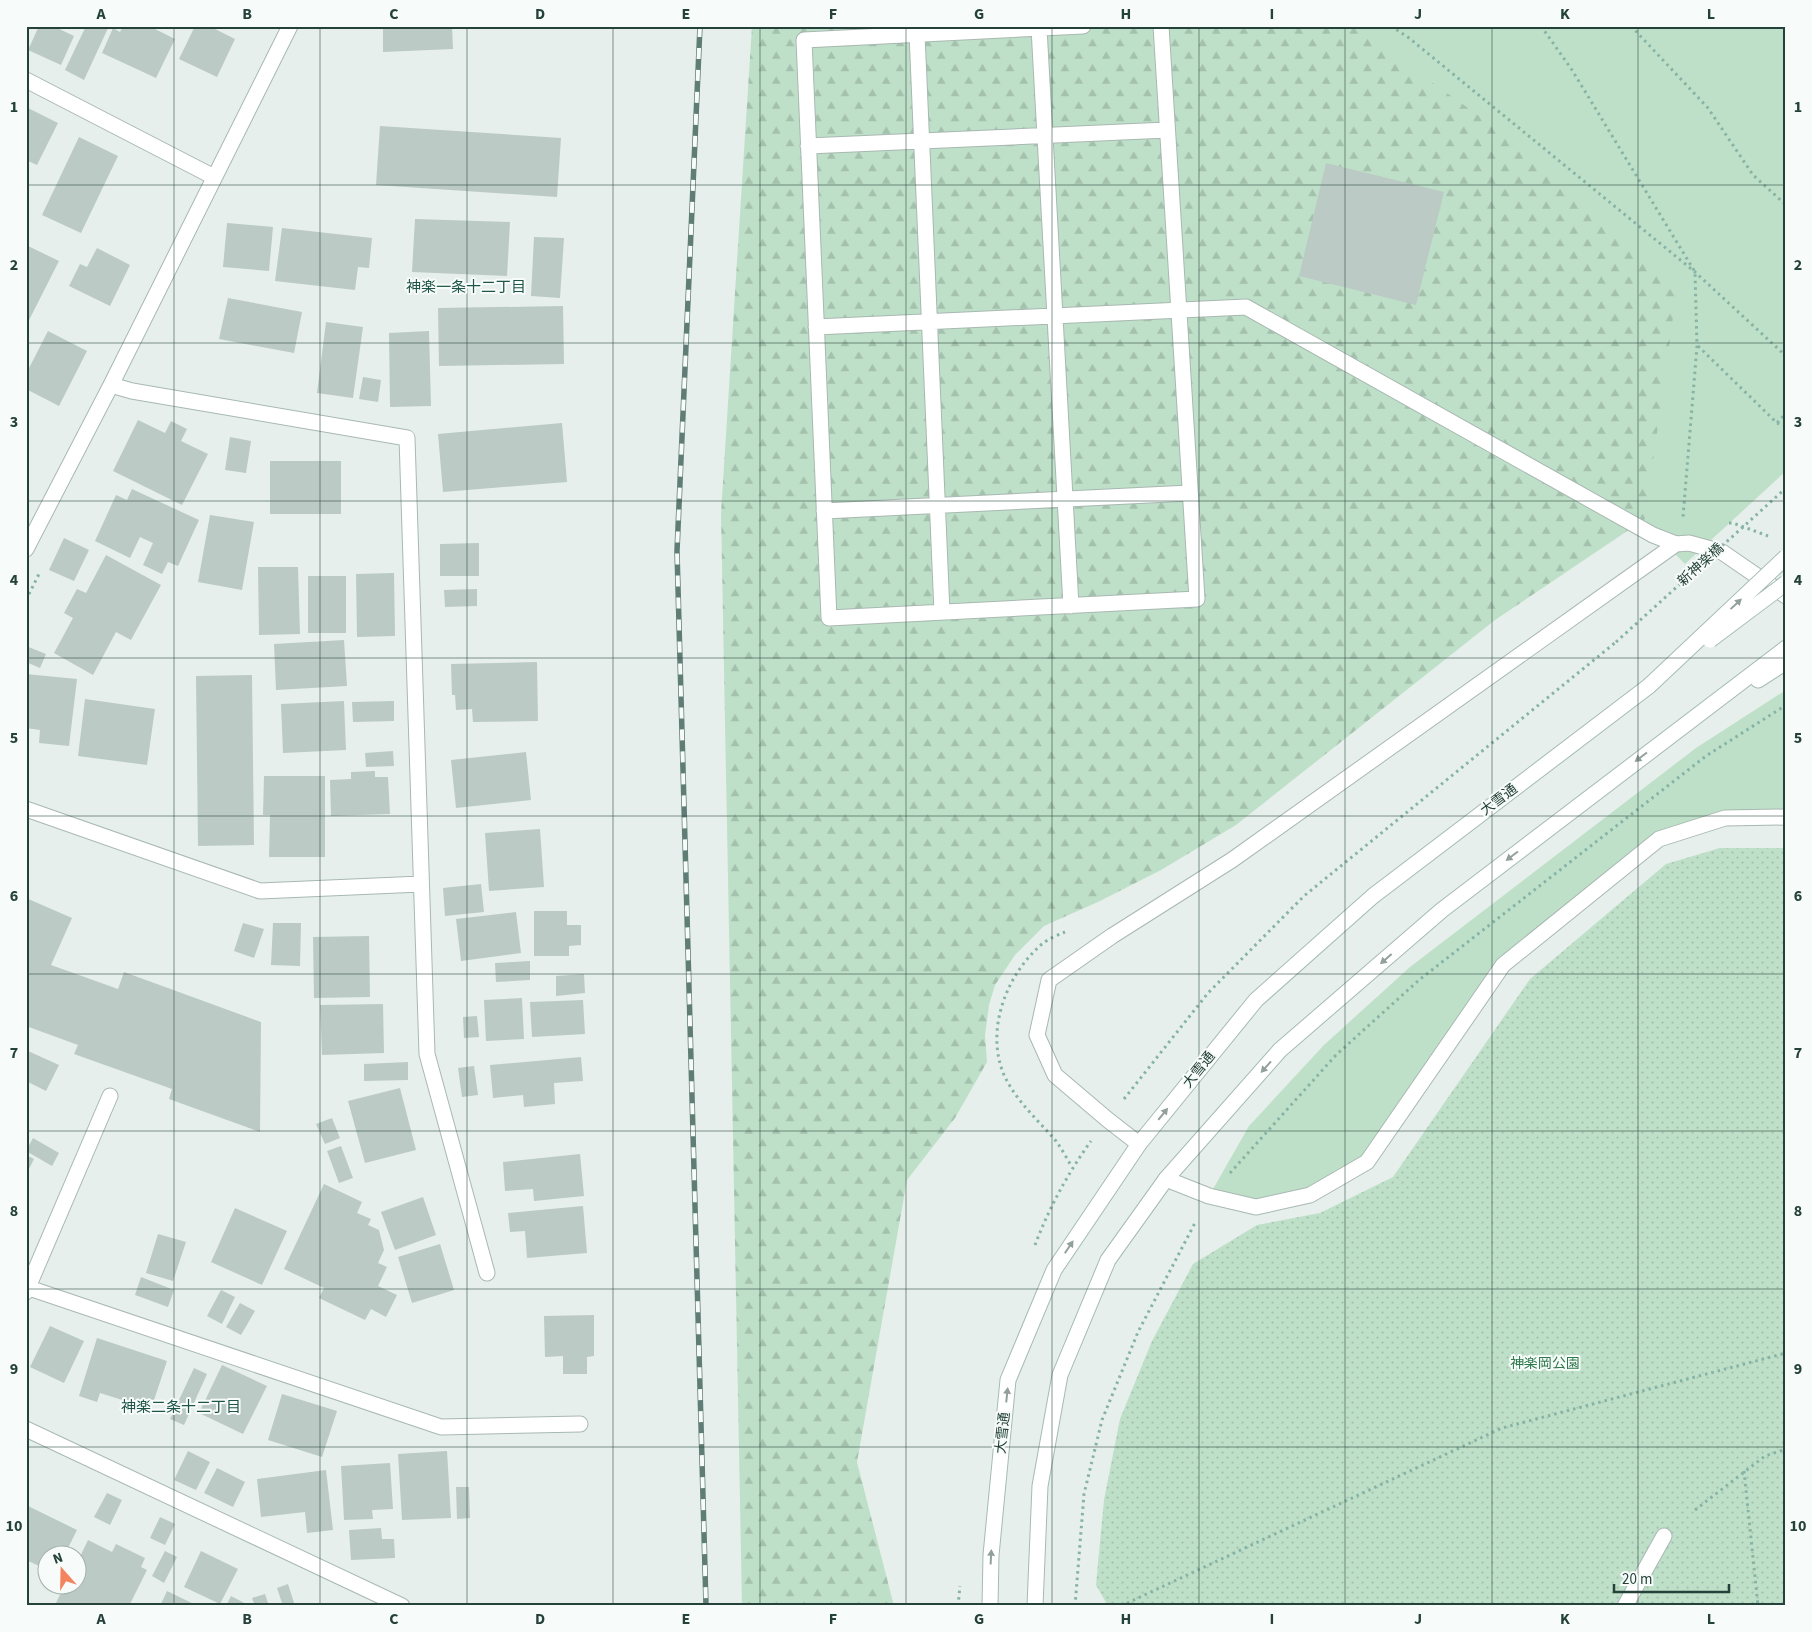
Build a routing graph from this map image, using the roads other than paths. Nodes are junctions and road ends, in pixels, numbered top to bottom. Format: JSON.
{"nodes":[{"id":1,"x":290,"y":26,"type":"edge"},
{"id":2,"x":1083,"y":26,"type":"edge"},
{"id":3,"x":1161,"y":26,"type":"edge"},
{"id":4,"x":1039,"y":28,"type":"junction"},
{"id":5,"x":917,"y":34,"type":"junction"},
{"id":6,"x":26,"y":80,"type":"edge"},
{"id":7,"x":1167,"y":130,"type":"junction"},
{"id":8,"x":1045,"y":135,"type":"junction"},
{"id":9,"x":922,"y":141,"type":"junction"},
{"id":10,"x":808,"y":146,"type":"junction"},
{"id":11,"x":214,"y":177,"type":"junction"},
{"id":12,"x":1178,"y":310,"type":"junction"},
{"id":13,"x":1055,"y":316,"type":"junction"},
{"id":14,"x":929,"y":322,"type":"junction"},
{"id":15,"x":816,"y":327,"type":"junction"},
{"id":16,"x":110,"y":385,"type":"junction"},
{"id":17,"x":1190,"y":493,"type":"junction"},
{"id":18,"x":1065,"y":499,"type":"junction"},
{"id":19,"x":937,"y":505,"type":"junction"},
{"id":20,"x":824,"y":511,"type":"junction"},
{"id":21,"x":1676,"y":544,"type":"junction"},
{"id":22,"x":26,"y":549,"type":"edge"},
{"id":23,"x":1786,"y":557,"type":"edge"},
{"id":24,"x":1786,"y":583,"type":"edge"},
{"id":25,"x":1786,"y":596,"type":"edge"},
{"id":26,"x":1071,"y":606,"type":"junction"},
{"id":27,"x":942,"y":612,"type":"junction"},
{"id":28,"x":1786,"y":648,"type":"edge"},
{"id":29,"x":1786,"y":662,"type":"edge"},
{"id":30,"x":1649,"y":686,"type":"junction"},
{"id":31,"x":1680,"y":728,"type":"junction"},
{"id":32,"x":26,"y":809,"type":"edge"},
{"id":33,"x":1786,"y":817,"type":"edge"},
{"id":34,"x":421,"y":884,"type":"junction"},
{"id":35,"x":110,"y":1096,"type":"dead end"},
{"id":36,"x":1139,"y":1144,"type":"junction"},
{"id":37,"x":1166,"y":1179,"type":"junction"},
{"id":38,"x":487,"y":1273,"type":"dead end"},
{"id":39,"x":27,"y":1289,"type":"edge"},
{"id":40,"x":580,"y":1424,"type":"dead end"},
{"id":41,"x":26,"y":1429,"type":"edge"},
{"id":42,"x":1664,"y":1536,"type":"dead end"},
{"id":43,"x":402,"y":1606,"type":"edge"},
{"id":44,"x":990,"y":1606,"type":"edge"},
{"id":45,"x":1035,"y":1606,"type":"edge"},
{"id":46,"x":1625,"y":1606,"type":"edge"}],
"edges":[{"from":1,"to":11,"type":"street"},
{"from":2,"to":4,"type":"street"},
{"from":3,"to":7,"type":"street"},
{"from":4,"to":5,"type":"street"},
{"from":4,"to":8,"type":"street"},
{"from":5,"to":9,"type":"street"},
{"from":5,"to":10,"type":"street"},
{"from":6,"to":11,"type":"street"},
{"from":7,"to":8,"type":"street"},
{"from":7,"to":12,"type":"street"},
{"from":8,"to":9,"type":"street"},
{"from":8,"to":13,"type":"street"},
{"from":9,"to":10,"type":"street"},
{"from":9,"to":14,"type":"street"},
{"from":10,"to":15,"type":"street"},
{"from":11,"to":16,"type":"street"},
{"from":12,"to":13,"type":"street"},
{"from":12,"to":17,"type":"street"},
{"from":12,"to":21,"type":"street"},
{"from":13,"to":14,"type":"street"},
{"from":13,"to":18,"type":"street"},
{"from":14,"to":15,"type":"street"},
{"from":14,"to":19,"type":"street"},
{"from":15,"to":20,"type":"street"},
{"from":16,"to":22,"type":"street"},
{"from":16,"to":34,"type":"street"},
{"from":17,"to":18,"type":"street"},
{"from":17,"to":26,"type":"street"},
{"from":18,"to":19,"type":"street"},
{"from":18,"to":26,"type":"street"},
{"from":19,"to":20,"type":"street"},
{"from":19,"to":27,"type":"street"},
{"from":20,"to":27,"type":"street"},
{"from":21,"to":25,"type":"street"},
{"from":21,"to":36,"type":"street"},
{"from":30,"to":23,"type":"street","one_way":true,"bridge":true},
{"from":24,"to":30,"type":"street","bridge":true},
{"from":26,"to":27,"type":"street"},
{"from":28,"to":31,"type":"street"},
{"from":29,"to":31,"type":"street"},
{"from":36,"to":30,"type":"street","name":"大雪通","one_way":true},
{"from":31,"to":37,"type":"street","one_way":true},
{"from":32,"to":34,"type":"street"},
{"from":33,"to":37,"type":"street"},
{"from":34,"to":38,"type":"street"},
{"from":35,"to":39,"type":"street"},
{"from":44,"to":36,"type":"street","name":"大雪通","one_way":true},
{"from":37,"to":45,"type":"street"},
{"from":39,"to":40,"type":"street"},
{"from":41,"to":43,"type":"street"},
{"from":42,"to":46,"type":"street"}]}
